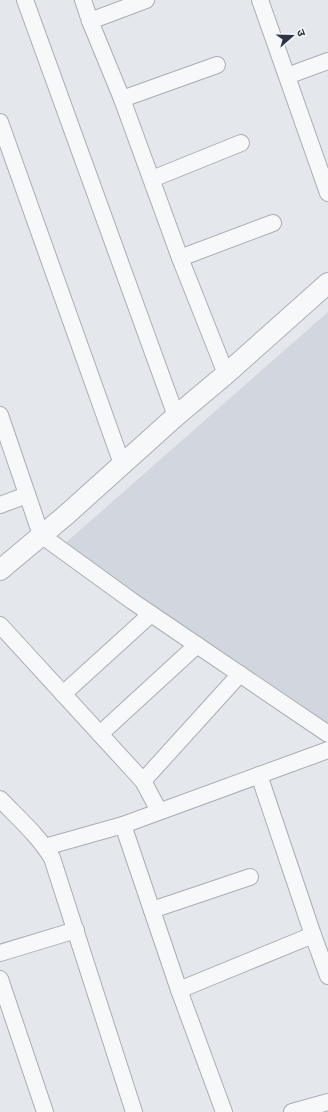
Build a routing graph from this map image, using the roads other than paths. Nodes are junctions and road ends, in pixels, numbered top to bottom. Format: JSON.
{"nodes":[{"id":1,"x":25,"y":0,"type":"edge"},
{"id":2,"x":83,"y":0,"type":"edge"},
{"id":3,"x":146,"y":0,"type":"edge"},
{"id":4,"x":260,"y":0,"type":"edge"},
{"id":5,"x":90,"y":21,"type":"junction"},
{"id":6,"x":328,"y":61,"type":"edge"},
{"id":7,"x":217,"y":65,"type":"dead end"},
{"id":8,"x":287,"y":76,"type":"junction"},
{"id":9,"x":122,"y":99,"type":"junction"},
{"id":10,"x":0,"y":122,"type":"edge"},
{"id":11,"x":241,"y":143,"type":"dead end"},
{"id":12,"x":152,"y":179,"type":"junction"},
{"id":13,"x":328,"y":193,"type":"edge"},
{"id":14,"x":273,"y":223,"type":"dead end"},
{"id":15,"x":180,"y":258,"type":"junction"},
{"id":16,"x":328,"y":282,"type":"edge"},
{"id":17,"x":226,"y":374,"type":"junction"},
{"id":18,"x":0,"y":415,"type":"edge"},
{"id":19,"x":176,"y":416,"type":"junction"},
{"id":20,"x":122,"y":464,"type":"junction"},
{"id":21,"x":27,"y":495,"type":"junction"},
{"id":22,"x":0,"y":505,"type":"edge"},
{"id":23,"x":41,"y":535,"type":"junction"},
{"id":24,"x":0,"y":570,"type":"edge"},
{"id":25,"x":151,"y":614,"type":"junction"},
{"id":26,"x":0,"y":625,"type":"edge"},
{"id":27,"x":197,"y":645,"type":"junction"},
{"id":28,"x":240,"y":674,"type":"junction"},
{"id":29,"x":63,"y":694,"type":"junction"},
{"id":30,"x":100,"y":734,"type":"junction"},
{"id":31,"x":328,"y":734,"type":"edge"},
{"id":32,"x":328,"y":750,"type":"edge"},
{"id":33,"x":259,"y":775,"type":"junction"},
{"id":34,"x":143,"y":781,"type":"junction"},
{"id":35,"x":0,"y":799,"type":"edge"},
{"id":36,"x":159,"y":811,"type":"junction"},
{"id":37,"x":123,"y":825,"type":"junction"},
{"id":38,"x":46,"y":847,"type":"junction"},
{"id":39,"x":250,"y":877,"type":"dead end"},
{"id":40,"x":152,"y":910,"type":"junction"},
{"id":41,"x":76,"y":930,"type":"junction"},
{"id":42,"x":313,"y":935,"type":"junction"},
{"id":43,"x":0,"y":954,"type":"edge"},
{"id":44,"x":328,"y":976,"type":"edge"},
{"id":45,"x":0,"y":979,"type":"edge"},
{"id":46,"x":179,"y":990,"type":"junction"},
{"id":47,"x":328,"y":1102,"type":"edge"},
{"id":48,"x":46,"y":1112,"type":"edge"},
{"id":49,"x":134,"y":1112,"type":"edge"},
{"id":50,"x":224,"y":1112,"type":"edge"},
{"id":51,"x":292,"y":1112,"type":"edge"}],
"edges":[{"from":1,"to":19,"type":"street"},
{"from":2,"to":5,"type":"street"},
{"from":3,"to":5,"type":"street"},
{"from":4,"to":8,"type":"street"},
{"from":5,"to":9,"type":"street"},
{"from":6,"to":8,"type":"street"},
{"from":7,"to":9,"type":"street"},
{"from":8,"to":13,"type":"street"},
{"from":9,"to":12,"type":"street"},
{"from":10,"to":20,"type":"street"},
{"from":11,"to":12,"type":"street"},
{"from":12,"to":15,"type":"street"},
{"from":14,"to":15,"type":"street"},
{"from":15,"to":17,"type":"street"},
{"from":16,"to":17,"type":"street"},
{"from":17,"to":19,"type":"street"},
{"from":18,"to":21,"type":"street"},
{"from":19,"to":20,"type":"street"},
{"from":20,"to":23,"type":"street"},
{"from":21,"to":22,"type":"street"},
{"from":21,"to":23,"type":"street"},
{"from":23,"to":24,"type":"street"},
{"from":23,"to":25,"type":"street"},
{"from":25,"to":27,"type":"street"},
{"from":25,"to":29,"type":"street"},
{"from":26,"to":29,"type":"street"},
{"from":27,"to":28,"type":"street"},
{"from":27,"to":30,"type":"street"},
{"from":28,"to":31,"type":"street"},
{"from":28,"to":34,"type":"street"},
{"from":29,"to":30,"type":"street"},
{"from":30,"to":34,"type":"street"},
{"from":32,"to":33,"type":"street"},
{"from":33,"to":36,"type":"street"},
{"from":33,"to":42,"type":"street"},
{"from":34,"to":36,"type":"street"},
{"from":35,"to":38,"type":"street"},
{"from":36,"to":37,"type":"street"},
{"from":37,"to":38,"type":"street"},
{"from":37,"to":40,"type":"street"},
{"from":38,"to":41,"type":"street"},
{"from":39,"to":40,"type":"street"},
{"from":40,"to":46,"type":"street"},
{"from":41,"to":43,"type":"street"},
{"from":41,"to":49,"type":"street"},
{"from":42,"to":44,"type":"street"},
{"from":42,"to":46,"type":"street"},
{"from":45,"to":48,"type":"street"},
{"from":46,"to":50,"type":"street"},
{"from":47,"to":51,"type":"street"}]}
